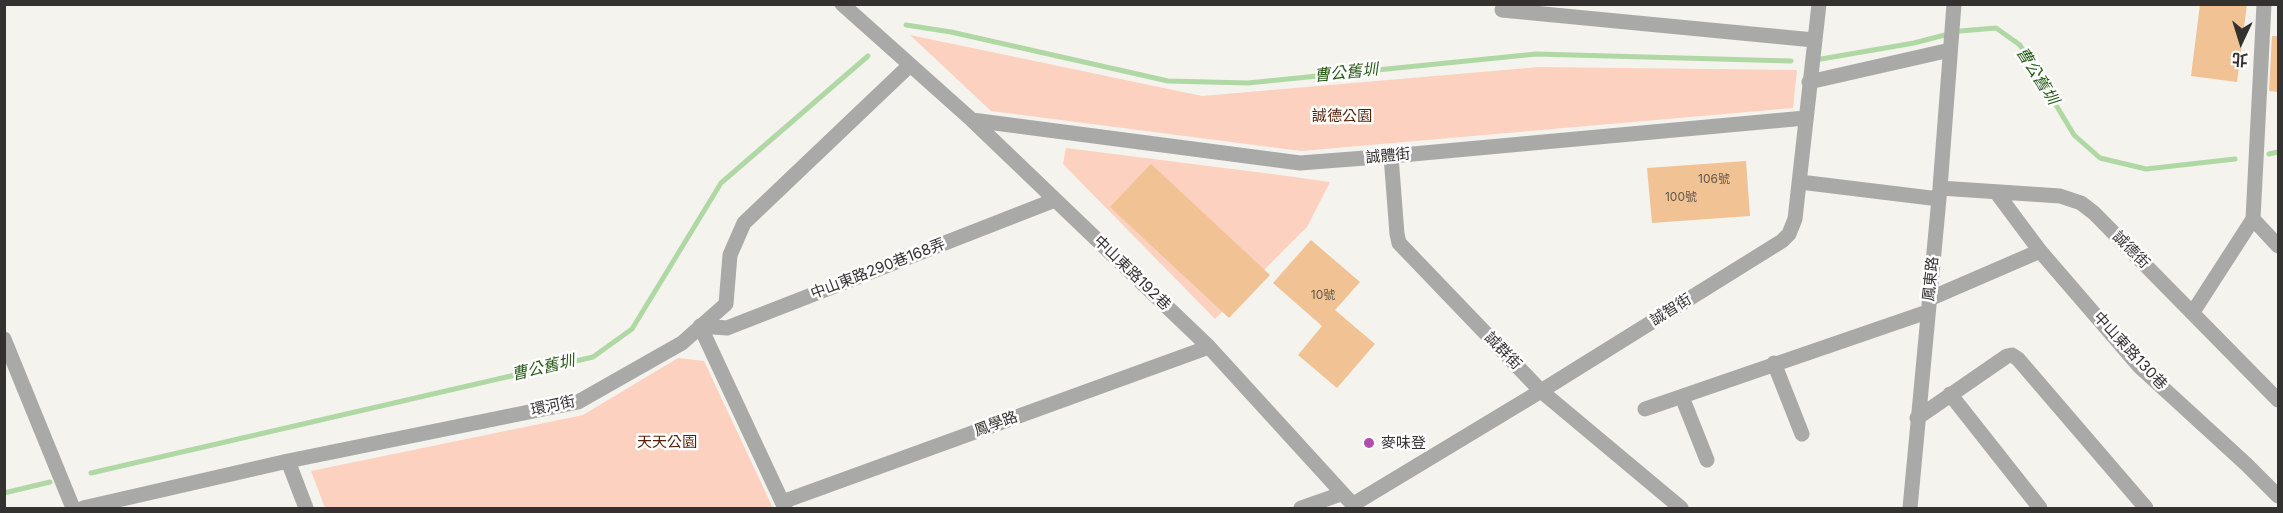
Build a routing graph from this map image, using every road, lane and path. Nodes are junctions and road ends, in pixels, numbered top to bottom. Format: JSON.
{"nodes":[{"id":1,"x":842,"y":4,"type":"edge"},
{"id":2,"x":1819,"y":4,"type":"edge"},
{"id":3,"x":2264,"y":4,"type":"edge"},
{"id":4,"x":1954,"y":7,"type":"edge"},
{"id":5,"x":1502,"y":10,"type":"dead end"},
{"id":6,"x":1814,"y":40,"type":"junction"},
{"id":7,"x":1950,"y":50,"type":"junction"},
{"id":8,"x":910,"y":65,"type":"junction"},
{"id":9,"x":1809,"y":82,"type":"junction"},
{"id":10,"x":1806,"y":118,"type":"junction"},
{"id":11,"x":972,"y":120,"type":"junction"},
{"id":12,"x":1391,"y":156,"type":"junction"},
{"id":13,"x":1800,"y":182,"type":"junction"},
{"id":14,"x":1996,"y":192,"type":"junction"},
{"id":15,"x":1940,"y":194,"type":"junction"},
{"id":16,"x":1055,"y":200,"type":"junction"},
{"id":17,"x":2253,"y":219,"type":"junction"},
{"id":18,"x":2278,"y":246,"type":"edge"},
{"id":19,"x":2040,"y":251,"type":"junction"},
{"id":20,"x":1928,"y":305,"type":"junction"},
{"id":21,"x":2193,"y":312,"type":"junction"},
{"id":22,"x":700,"y":326,"type":"junction"},
{"id":23,"x":4,"y":339,"type":"edge"},
{"id":24,"x":1209,"y":347,"type":"junction"},
{"id":25,"x":1774,"y":363,"type":"junction"},
{"id":26,"x":1541,"y":391,"type":"junction"},
{"id":27,"x":1950,"y":394,"type":"junction"},
{"id":28,"x":1682,"y":397,"type":"junction"},
{"id":29,"x":2278,"y":400,"type":"edge"},
{"id":30,"x":1645,"y":409,"type":"dead end"},
{"id":31,"x":1917,"y":418,"type":"junction"},
{"id":32,"x":1803,"y":434,"type":"dead end"},
{"id":33,"x":1707,"y":460,"type":"dead end"},
{"id":34,"x":288,"y":461,"type":"junction"},
{"id":35,"x":2278,"y":496,"type":"edge"},
{"id":36,"x":1350,"y":502,"type":"edge"},
{"id":37,"x":784,"y":505,"type":"edge"},
{"id":38,"x":73,"y":508,"type":"edge"},
{"id":39,"x":83,"y":508,"type":"edge"},
{"id":40,"x":306,"y":508,"type":"edge"},
{"id":41,"x":1300,"y":508,"type":"edge"},
{"id":42,"x":1681,"y":508,"type":"edge"},
{"id":43,"x":1910,"y":508,"type":"edge"},
{"id":44,"x":2040,"y":508,"type":"edge"},
{"id":45,"x":2146,"y":508,"type":"edge"}],
"edges":[{"from":1,"to":8,"type":"street","name":"中山東路192巷"},
{"from":2,"to":6,"type":"street","name":"誠智街"},
{"from":3,"to":17,"type":"street"},
{"from":4,"to":7,"type":"street","name":"鳳東路"},
{"from":5,"to":6,"type":"street"},
{"from":6,"to":9,"type":"street","name":"誠智街"},
{"from":7,"to":9,"type":"street"},
{"from":7,"to":15,"type":"street","name":"鳳東路"},
{"from":8,"to":11,"type":"street","name":"中山東路192巷"},
{"from":8,"to":22,"type":"street","name":"環河街"},
{"from":9,"to":10,"type":"street","name":"誠智街"},
{"from":10,"to":12,"type":"street","name":"誠體街"},
{"from":10,"to":13,"type":"street","name":"誠智街"},
{"from":11,"to":12,"type":"street","name":"誠體街"},
{"from":11,"to":16,"type":"street","name":"中山東路192巷"},
{"from":12,"to":26,"type":"street","name":"誠群街"},
{"from":13,"to":15,"type":"street","name":"誠德街"},
{"from":13,"to":26,"type":"street","name":"誠智街"},
{"from":14,"to":15,"type":"street","name":"誠德街"},
{"from":14,"to":19,"type":"street","name":"中山東路130巷"},
{"from":14,"to":21,"type":"street","name":"誠德街"},
{"from":15,"to":20,"type":"street","name":"鳳東路"},
{"from":16,"to":22,"type":"street","name":"中山東路290巷168弄"},
{"from":16,"to":24,"type":"street","name":"中山東路192巷"},
{"from":17,"to":18,"type":"street"},
{"from":17,"to":21,"type":"street"},
{"from":19,"to":20,"type":"street"},
{"from":19,"to":35,"type":"street","name":"中山東路130巷"},
{"from":20,"to":25,"type":"street"},
{"from":20,"to":31,"type":"street","name":"鳳東路"},
{"from":21,"to":29,"type":"street","name":"誠德街"},
{"from":22,"to":34,"type":"street","name":"環河街"},
{"from":22,"to":37,"type":"street"},
{"from":23,"to":38,"type":"street"},
{"from":24,"to":36,"type":"street","name":"中山東路192巷"},
{"from":24,"to":37,"type":"street","name":"鳳學路"},
{"from":25,"to":28,"type":"street"},
{"from":25,"to":32,"type":"street"},
{"from":26,"to":36,"type":"street","name":"誠智街"},
{"from":26,"to":42,"type":"street","name":"誠群街"},
{"from":27,"to":31,"type":"street"},
{"from":27,"to":44,"type":"street"},
{"from":27,"to":45,"type":"street"},
{"from":28,"to":30,"type":"street"},
{"from":28,"to":33,"type":"street"},
{"from":31,"to":43,"type":"street","name":"鳳東路"},
{"from":34,"to":39,"type":"street","name":"環河街"},
{"from":34,"to":40,"type":"street"},
{"from":36,"to":41,"type":"street","name":"誠智街"}]}
